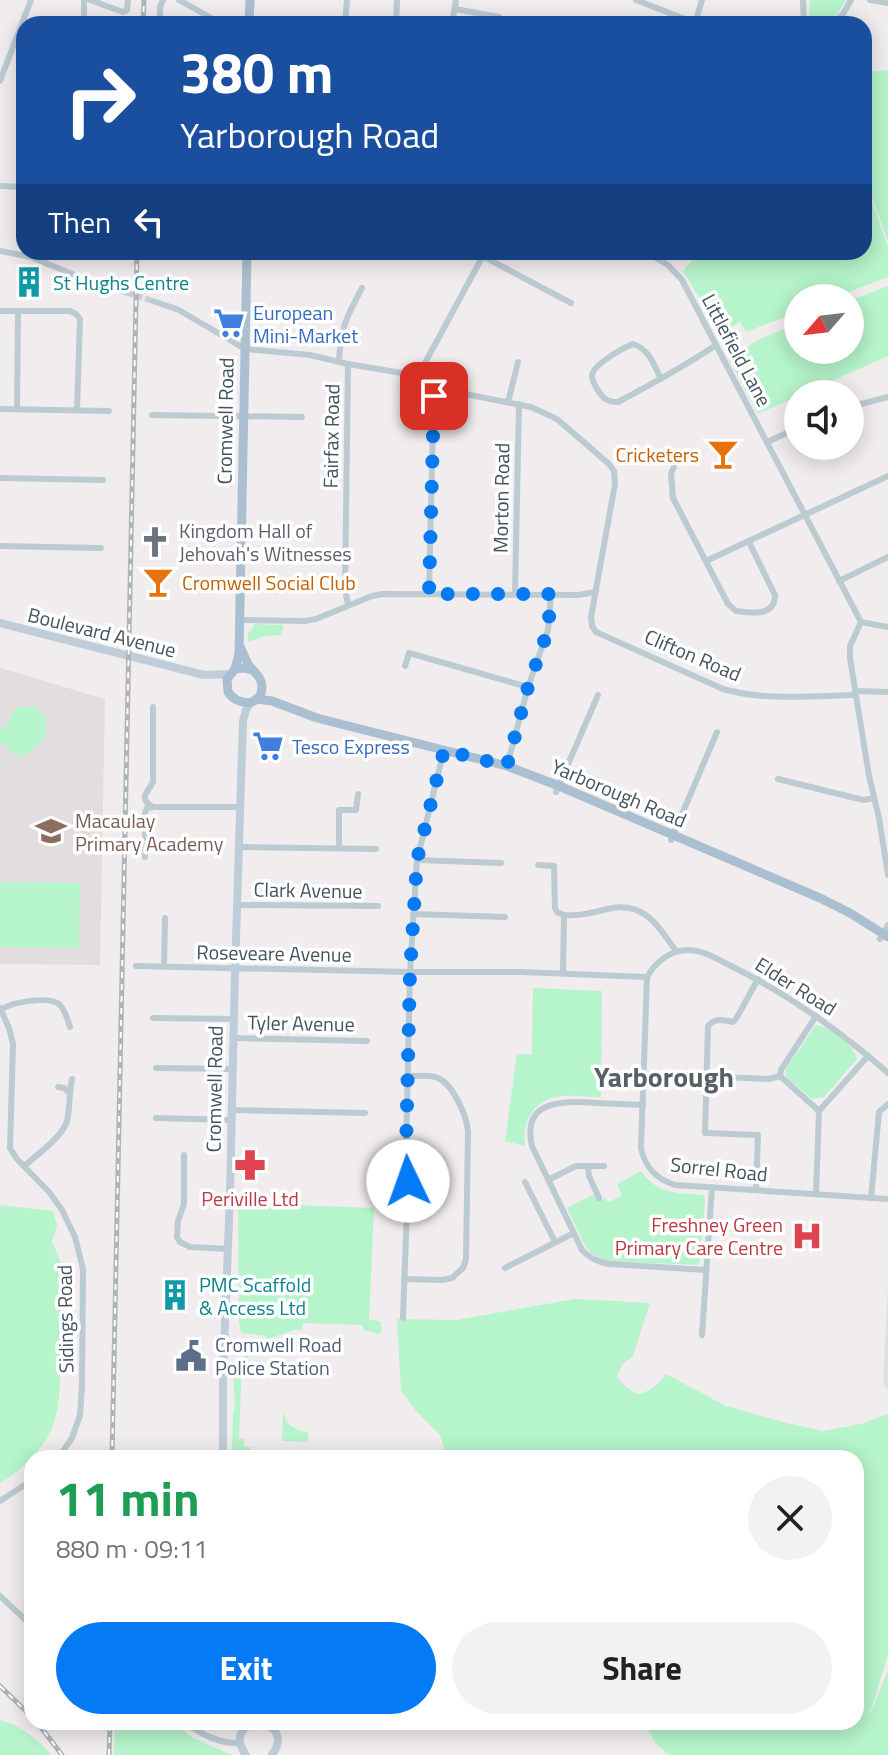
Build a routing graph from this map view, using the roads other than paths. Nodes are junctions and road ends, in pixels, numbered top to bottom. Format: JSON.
{"nodes":[{"id":1,"x":87,"y":0,"type":"edge"},
{"id":2,"x":128,"y":0,"type":"edge"},
{"id":3,"x":179,"y":0,"type":"edge"},
{"id":4,"x":456,"y":0,"type":"edge"},
{"id":5,"x":636,"y":0,"type":"edge"},
{"id":6,"x":870,"y":0,"type":"edge"},
{"id":7,"x":888,"y":3,"type":"edge"},
{"id":8,"x":455,"y":9,"type":"junction"},
{"id":9,"x":208,"y":16,"type":"edge"},
{"id":10,"x":454,"y":16,"type":"edge"},
{"id":11,"x":494,"y":16,"type":"edge"},
{"id":12,"x":676,"y":16,"type":"edge"},
{"id":13,"x":16,"y":39,"type":"edge"},
{"id":14,"x":14,"y":44,"type":"joint"},
{"id":15,"x":0,"y":81,"type":"edge"},
{"id":16,"x":38,"y":260,"type":"edge"},
{"id":17,"x":247,"y":260,"type":"edge"},
{"id":18,"x":481,"y":260,"type":"edge"},
{"id":19,"x":495,"y":260,"type":"edge"},
{"id":20,"x":660,"y":260,"type":"edge"},
{"id":21,"x":362,"y":288,"type":"dead end"},
{"id":22,"x":128,"y":293,"type":"tunnel mouth"},
{"id":23,"x":153,"y":301,"type":"tunnel mouth"},
{"id":24,"x":571,"y":303,"type":"dead end"},
{"id":25,"x":0,"y":311,"type":"edge"},
{"id":26,"x":18,"y":312,"type":"junction"},
{"id":27,"x":716,"y":345,"type":"junction"},
{"id":28,"x":245,"y":349,"type":"junction"},
{"id":29,"x":339,"y":361,"type":"junction"},
{"id":30,"x":518,"y":362,"type":"dead end"},
{"id":31,"x":348,"y":364,"type":"junction"},
{"id":32,"x":420,"y":376,"type":"junction"},
{"id":33,"x":661,"y":379,"type":"junction"},
{"id":34,"x":434,"y":380,"type":"junction"},
{"id":35,"x":888,"y":397,"type":"edge"},
{"id":36,"x":508,"y":402,"type":"junction"},
{"id":37,"x":864,"y":403,"type":"edge"},
{"id":38,"x":519,"y":404,"type":"junction"},
{"id":39,"x":0,"y":409,"type":"edge"},
{"id":40,"x":17,"y":409,"type":"junction"},
{"id":41,"x":77,"y":410,"type":"junction"},
{"id":42,"x":109,"y":411,"type":"dead end"},
{"id":43,"x":152,"y":415,"type":"dead end"},
{"id":44,"x":243,"y":416,"type":"junction"},
{"id":45,"x":302,"y":417,"type":"dead end"},
{"id":46,"x":784,"y":434,"type":"edge"},
{"id":47,"x":767,"y":442,"type":"junction"},
{"id":48,"x":675,"y":464,"type":"dead end"},
{"id":49,"x":888,"y":476,"type":"edge"},
{"id":50,"x":0,"y":478,"type":"edge"},
{"id":51,"x":103,"y":480,"type":"dead end"},
{"id":52,"x":805,"y":515,"type":"junction"},
{"id":53,"x":749,"y":542,"type":"junction"},
{"id":54,"x":0,"y":546,"type":"edge"},
{"id":55,"x":101,"y":548,"type":"dead end"},
{"id":56,"x":888,"y":557,"type":"edge"},
{"id":57,"x":706,"y":561,"type":"junction"},
{"id":58,"x":839,"y":581,"type":"junction"},
{"id":59,"x":596,"y":592,"type":"junction"},
{"id":60,"x":515,"y":593,"type":"junction"},
{"id":61,"x":429,"y":594,"type":"junction"},
{"id":62,"x":551,"y":594,"type":"junction"},
{"id":63,"x":348,"y":604,"type":"junction"},
{"id":64,"x":239,"y":620,"type":"junction"},
{"id":65,"x":861,"y":622,"type":"junction"},
{"id":66,"x":0,"y":623,"type":"edge"},
{"id":67,"x":888,"y":627,"type":"edge"},
{"id":68,"x":238,"y":639,"type":"junction"},
{"id":69,"x":405,"y":666,"type":"dead end"},
{"id":70,"x":252,"y":670,"type":"junction"},
{"id":71,"x":233,"y":672,"type":"junction"},
{"id":72,"x":196,"y":673,"type":"junction"},
{"id":73,"x":261,"y":680,"type":"junction"},
{"id":74,"x":528,"y":687,"type":"junction"},
{"id":75,"x":228,"y":692,"type":"junction"},
{"id":76,"x":888,"y":692,"type":"edge"},
{"id":77,"x":856,"y":693,"type":"junction"},
{"id":78,"x":598,"y":695,"type":"dead end"},
{"id":79,"x":254,"y":700,"type":"junction"},
{"id":80,"x":236,"y":701,"type":"junction"},
{"id":81,"x":277,"y":703,"type":"junction"},
{"id":82,"x":153,"y":707,"type":"dead end"},
{"id":83,"x":243,"y":721,"type":"junction"},
{"id":84,"x":717,"y":732,"type":"dead end"},
{"id":85,"x":444,"y":750,"type":"junction"},
{"id":86,"x":507,"y":766,"type":"junction"},
{"id":87,"x":778,"y":779,"type":"dead end"},
{"id":88,"x":557,"y":789,"type":"junction"},
{"id":89,"x":358,"y":794,"type":"dead end"},
{"id":90,"x":874,"y":798,"type":"junction"},
{"id":91,"x":153,"y":807,"type":"junction"},
{"id":92,"x":239,"y":807,"type":"junction"},
{"id":93,"x":672,"y":837,"type":"junction"},
{"id":94,"x":239,"y":847,"type":"junction"},
{"id":95,"x":339,"y":848,"type":"junction"},
{"id":96,"x":376,"y":849,"type":"dead end"},
{"id":97,"x":145,"y":857,"type":"dead end"},
{"id":98,"x":417,"y":860,"type":"junction"},
{"id":99,"x":501,"y":863,"type":"dead end"},
{"id":100,"x":538,"y":865,"type":"dead end"},
{"id":101,"x":888,"y":875,"type":"edge"},
{"id":102,"x":237,"y":905,"type":"junction"},
{"id":103,"x":378,"y":906,"type":"dead end"},
{"id":104,"x":413,"y":914,"type":"junction"},
{"id":105,"x":564,"y":915,"type":"junction"},
{"id":106,"x":505,"y":917,"type":"dead end"},
{"id":107,"x":165,"y":918,"type":"dead end"},
{"id":108,"x":885,"y":934,"type":"edge"},
{"id":109,"x":676,"y":951,"type":"junction"},
{"id":110,"x":136,"y":966,"type":"dead end"},
{"id":111,"x":164,"y":966,"type":"junction"},
{"id":112,"x":235,"y":969,"type":"junction"},
{"id":113,"x":410,"y":972,"type":"junction"},
{"id":114,"x":563,"y":973,"type":"junction"},
{"id":115,"x":647,"y":977,"type":"junction"},
{"id":116,"x":758,"y":979,"type":"junction"},
{"id":117,"x":1,"y":1009,"type":"edge"},
{"id":118,"x":816,"y":1016,"type":"junction"},
{"id":119,"x":153,"y":1018,"type":"dead end"},
{"id":120,"x":234,"y":1019,"type":"junction"},
{"id":121,"x":70,"y":1027,"type":"dead end"},
{"id":122,"x":233,"y":1038,"type":"junction"},
{"id":123,"x":367,"y":1041,"type":"dead end"},
{"id":124,"x":868,"y":1056,"type":"junction"},
{"id":125,"x":156,"y":1068,"type":"dead end"},
{"id":126,"x":233,"y":1069,"type":"junction"},
{"id":127,"x":888,"y":1073,"type":"edge"},
{"id":128,"x":645,"y":1074,"type":"junction"},
{"id":129,"x":408,"y":1076,"type":"junction"},
{"id":130,"x":780,"y":1076,"type":"junction"},
{"id":131,"x":706,"y":1077,"type":"junction"},
{"id":132,"x":72,"y":1079,"type":"dead end"},
{"id":133,"x":58,"y":1087,"type":"dead end"},
{"id":134,"x":69,"y":1093,"type":"junction"},
{"id":135,"x":888,"y":1104,"type":"edge"},
{"id":136,"x":643,"y":1105,"type":"junction"},
{"id":137,"x":0,"y":1107,"type":"edge"},
{"id":138,"x":10,"y":1107,"type":"junction"},
{"id":139,"x":819,"y":1111,"type":"junction"},
{"id":140,"x":365,"y":1113,"type":"dead end"},
{"id":141,"x":232,"y":1115,"type":"junction"},
{"id":142,"x":156,"y":1118,"type":"dead end"},
{"id":143,"x":184,"y":1155,"type":"dead end"},
{"id":144,"x":24,"y":1166,"type":"junction"},
{"id":145,"x":588,"y":1166,"type":"junction"},
{"id":146,"x":604,"y":1166,"type":"dead end"},
{"id":147,"x":548,"y":1180,"type":"junction"},
{"id":148,"x":525,"y":1182,"type":"dead end"},
{"id":149,"x":712,"y":1187,"type":"junction"},
{"id":150,"x":756,"y":1190,"type":"junction"},
{"id":151,"x":816,"y":1194,"type":"junction"},
{"id":152,"x":599,"y":1198,"type":"dead end"},
{"id":153,"x":871,"y":1198,"type":"junction"},
{"id":154,"x":888,"y":1199,"type":"edge"},
{"id":155,"x":574,"y":1233,"type":"junction"},
{"id":156,"x":555,"y":1242,"type":"junction"},
{"id":157,"x":228,"y":1249,"type":"junction"},
{"id":158,"x":505,"y":1268,"type":"dead end"},
{"id":159,"x":706,"y":1270,"type":"junction"},
{"id":160,"x":404,"y":1279,"type":"junction"},
{"id":161,"x":403,"y":1318,"type":"dead end"},
{"id":162,"x":702,"y":1335,"type":"dead end"},
{"id":163,"x":64,"y":1450,"type":"edge"},
{"id":164,"x":223,"y":1450,"type":"edge"},
{"id":165,"x":24,"y":1485,"type":"edge"},
{"id":166,"x":0,"y":1501,"type":"edge"},
{"id":167,"x":0,"y":1596,"type":"edge"},
{"id":168,"x":24,"y":1618,"type":"edge"},
{"id":169,"x":195,"y":1730,"type":"edge"},
{"id":170,"x":244,"y":1730,"type":"edge"},
{"id":171,"x":273,"y":1730,"type":"edge"},
{"id":172,"x":240,"y":1743,"type":"junction"},
{"id":173,"x":246,"y":1755,"type":"edge"},
{"id":174,"x":272,"y":1755,"type":"edge"}],
"edges":[{"from":1,"to":2,"type":"street"},
{"from":3,"to":9,"type":"street"},
{"from":4,"to":8,"type":"street"},
{"from":5,"to":12,"type":"street"},
{"from":6,"to":7,"type":"street"},
{"from":8,"to":10,"type":"street"},
{"from":8,"to":11,"type":"street"},
{"from":13,"to":14,"type":"street"},
{"from":14,"to":15,"type":"street"},
{"from":16,"to":22,"type":"street"},
{"from":17,"to":28,"type":"main road","name":"Cromwell Road"},
{"from":18,"to":32,"type":"street"},
{"from":19,"to":24,"type":"street"},
{"from":20,"to":27,"type":"street","name":"Littlefield Lane"},
{"from":21,"to":29,"type":"street"},
{"from":23,"to":28,"type":"street"},
{"from":25,"to":26,"type":"street"},
{"from":26,"to":40,"type":"street"},
{"from":26,"to":41,"type":"street"},
{"from":27,"to":33,"type":"street"},
{"from":27,"to":47,"type":"street","name":"Littlefield Lane"},
{"from":28,"to":29,"type":"street"},
{"from":28,"to":44,"type":"main road","name":"Cromwell Road"},
{"from":29,"to":31,"type":"street"},
{"from":30,"to":36,"type":"street"},
{"from":31,"to":32,"type":"street"},
{"from":31,"to":63,"type":"street","name":"Fairfax Road"},
{"from":32,"to":34,"type":"street"},
{"from":33,"to":33,"type":"street"},
{"from":34,"to":36,"type":"street"},
{"from":34,"to":61,"type":"street"},
{"from":35,"to":37,"type":"street"},
{"from":36,"to":38,"type":"street"},
{"from":38,"to":59,"type":"street"},
{"from":38,"to":60,"type":"street","name":"Morton Road"},
{"from":39,"to":40,"type":"street"},
{"from":40,"to":41,"type":"street"},
{"from":41,"to":42,"type":"street"},
{"from":43,"to":44,"type":"street"},
{"from":44,"to":45,"type":"street"},
{"from":44,"to":64,"type":"main road","name":"Cromwell Road"},
{"from":46,"to":47,"type":"street"},
{"from":47,"to":52,"type":"street","name":"Littlefield Lane"},
{"from":48,"to":57,"type":"street"},
{"from":49,"to":52,"type":"street"},
{"from":50,"to":51,"type":"street"},
{"from":52,"to":53,"type":"street"},
{"from":52,"to":58,"type":"street","name":"Littlefield Lane"},
{"from":53,"to":57,"type":"street"},
{"from":53,"to":57,"type":"street"},
{"from":54,"to":55,"type":"street"},
{"from":56,"to":58,"type":"street"},
{"from":58,"to":65,"type":"street","name":"Littlefield Lane"},
{"from":59,"to":62,"type":"street"},
{"from":59,"to":77,"type":"street","name":"Clifton Road"},
{"from":60,"to":61,"type":"street"},
{"from":60,"to":62,"type":"street"},
{"from":61,"to":63,"type":"street"},
{"from":62,"to":74,"type":"street"},
{"from":63,"to":64,"type":"street"},
{"from":64,"to":68,"type":"main road","name":"Cromwell Road"},
{"from":65,"to":67,"type":"street"},
{"from":65,"to":77,"type":"street"},
{"from":66,"to":72,"type":"street","name":"Boulevard Avenue"},
{"from":68,"to":70,"type":"main road","name":"Cromwell Road"},
{"from":68,"to":71,"type":"main road","name":"Cromwell Road"},
{"from":69,"to":74,"type":"street"},
{"from":70,"to":71,"type":"main road"},
{"from":70,"to":73,"type":"main road"},
{"from":71,"to":72,"type":"street","name":"Boulevard Avenue"},
{"from":71,"to":75,"type":"main road"},
{"from":72,"to":75,"type":"street","name":"Boulevard Avenue"},
{"from":73,"to":79,"type":"main road"},
{"from":73,"to":81,"type":"main road"},
{"from":74,"to":86,"type":"street"},
{"from":75,"to":80,"type":"main road"},
{"from":76,"to":77,"type":"street"},
{"from":77,"to":90,"type":"street"},
{"from":78,"to":88,"type":"street"},
{"from":79,"to":80,"type":"main road"},
{"from":79,"to":81,"type":"main road","name":"Yarborough Road"},
{"from":79,"to":83,"type":"street","name":"Cromwell Road"},
{"from":80,"to":83,"type":"street","name":"Cromwell Road"},
{"from":81,"to":85,"type":"main road","name":"Yarborough Road"},
{"from":82,"to":91,"type":"street"},
{"from":83,"to":92,"type":"street","name":"Cromwell Road"},
{"from":84,"to":93,"type":"street"},
{"from":85,"to":86,"type":"main road","name":"Yarborough Road"},
{"from":85,"to":98,"type":"street"},
{"from":86,"to":88,"type":"main road","name":"Yarborough Road"},
{"from":87,"to":90,"type":"street"},
{"from":88,"to":93,"type":"main road","name":"Yarborough Road"},
{"from":89,"to":95,"type":"street"},
{"from":90,"to":101,"type":"street"},
{"from":91,"to":92,"type":"street"},
{"from":91,"to":97,"type":"street"},
{"from":92,"to":94,"type":"street","name":"Cromwell Road"},
{"from":93,"to":108,"type":"main road","name":"Yarborough Road"},
{"from":94,"to":95,"type":"street"},
{"from":94,"to":102,"type":"street","name":"Cromwell Road"},
{"from":95,"to":96,"type":"street"},
{"from":98,"to":99,"type":"street"},
{"from":98,"to":104,"type":"street"},
{"from":100,"to":105,"type":"street"},
{"from":102,"to":103,"type":"street","name":"Clark Avenue"},
{"from":102,"to":112,"type":"street","name":"Cromwell Road"},
{"from":104,"to":106,"type":"street"},
{"from":104,"to":113,"type":"street"},
{"from":105,"to":109,"type":"street"},
{"from":105,"to":114,"type":"street"},
{"from":107,"to":111,"type":"street"},
{"from":109,"to":115,"type":"street"},
{"from":109,"to":116,"type":"street","name":"Elder Road"},
{"from":110,"to":111,"type":"street","name":"Roseveare Avenue"},
{"from":111,"to":112,"type":"street","name":"Roseveare Avenue"},
{"from":112,"to":113,"type":"street","name":"Roseveare Avenue"},
{"from":112,"to":120,"type":"street","name":"Cromwell Road"},
{"from":113,"to":114,"type":"street","name":"Roseveare Avenue"},
{"from":113,"to":129,"type":"street"},
{"from":114,"to":115,"type":"street","name":"Roseveare Avenue"},
{"from":115,"to":128,"type":"street","name":"Sorrel Road"},
{"from":116,"to":118,"type":"street","name":"Elder Road"},
{"from":116,"to":131,"type":"street"},
{"from":117,"to":121,"type":"street"},
{"from":117,"to":138,"type":"street","name":"Sidings Road"},
{"from":118,"to":124,"type":"street","name":"Elder Road"},
{"from":118,"to":130,"type":"street"},
{"from":119,"to":120,"type":"street"},
{"from":120,"to":122,"type":"street","name":"Cromwell Road"},
{"from":122,"to":123,"type":"street","name":"Tyler Avenue"},
{"from":122,"to":126,"type":"street","name":"Cromwell Road"},
{"from":124,"to":127,"type":"street","name":"Elder Road"},
{"from":124,"to":139,"type":"street"},
{"from":125,"to":126,"type":"street"},
{"from":126,"to":141,"type":"street","name":"Cromwell Road"},
{"from":128,"to":131,"type":"street"},
{"from":128,"to":136,"type":"street","name":"Sorrel Road"},
{"from":129,"to":160,"type":"street"},
{"from":129,"to":160,"type":"street"},
{"from":130,"to":131,"type":"street"},
{"from":130,"to":139,"type":"street"},
{"from":131,"to":150,"type":"street"},
{"from":132,"to":134,"type":"street"},
{"from":133,"to":134,"type":"street"},
{"from":134,"to":144,"type":"street"},
{"from":135,"to":153,"type":"street"},
{"from":136,"to":147,"type":"street"},
{"from":136,"to":149,"type":"street","name":"Sorrel Road"},
{"from":137,"to":138,"type":"street"},
{"from":138,"to":144,"type":"street","name":"Sidings Road"},
{"from":139,"to":151,"type":"street"},
{"from":140,"to":141,"type":"street"},
{"from":141,"to":142,"type":"street"},
{"from":141,"to":157,"type":"street","name":"Cromwell Road"},
{"from":143,"to":157,"type":"street"},
{"from":144,"to":163,"type":"street","name":"Sidings Road"},
{"from":145,"to":146,"type":"street"},
{"from":145,"to":147,"type":"street"},
{"from":145,"to":152,"type":"street"},
{"from":147,"to":155,"type":"street"},
{"from":148,"to":156,"type":"street"},
{"from":149,"to":150,"type":"street","name":"Sorrel Road"},
{"from":149,"to":159,"type":"street"},
{"from":150,"to":151,"type":"street","name":"Sorrel Road"},
{"from":151,"to":153,"type":"street","name":"Sorrel Road"},
{"from":153,"to":154,"type":"street","name":"Sorrel Road"},
{"from":155,"to":156,"type":"street"},
{"from":155,"to":159,"type":"street"},
{"from":156,"to":158,"type":"street"},
{"from":157,"to":164,"type":"street","name":"Cromwell Road"},
{"from":159,"to":162,"type":"street"},
{"from":160,"to":161,"type":"street"},
{"from":165,"to":166,"type":"street"},
{"from":167,"to":168,"type":"street"},
{"from":169,"to":172,"type":"street"},
{"from":170,"to":172,"type":"street"},
{"from":171,"to":174,"type":"street"},
{"from":172,"to":173,"type":"street"}]}
